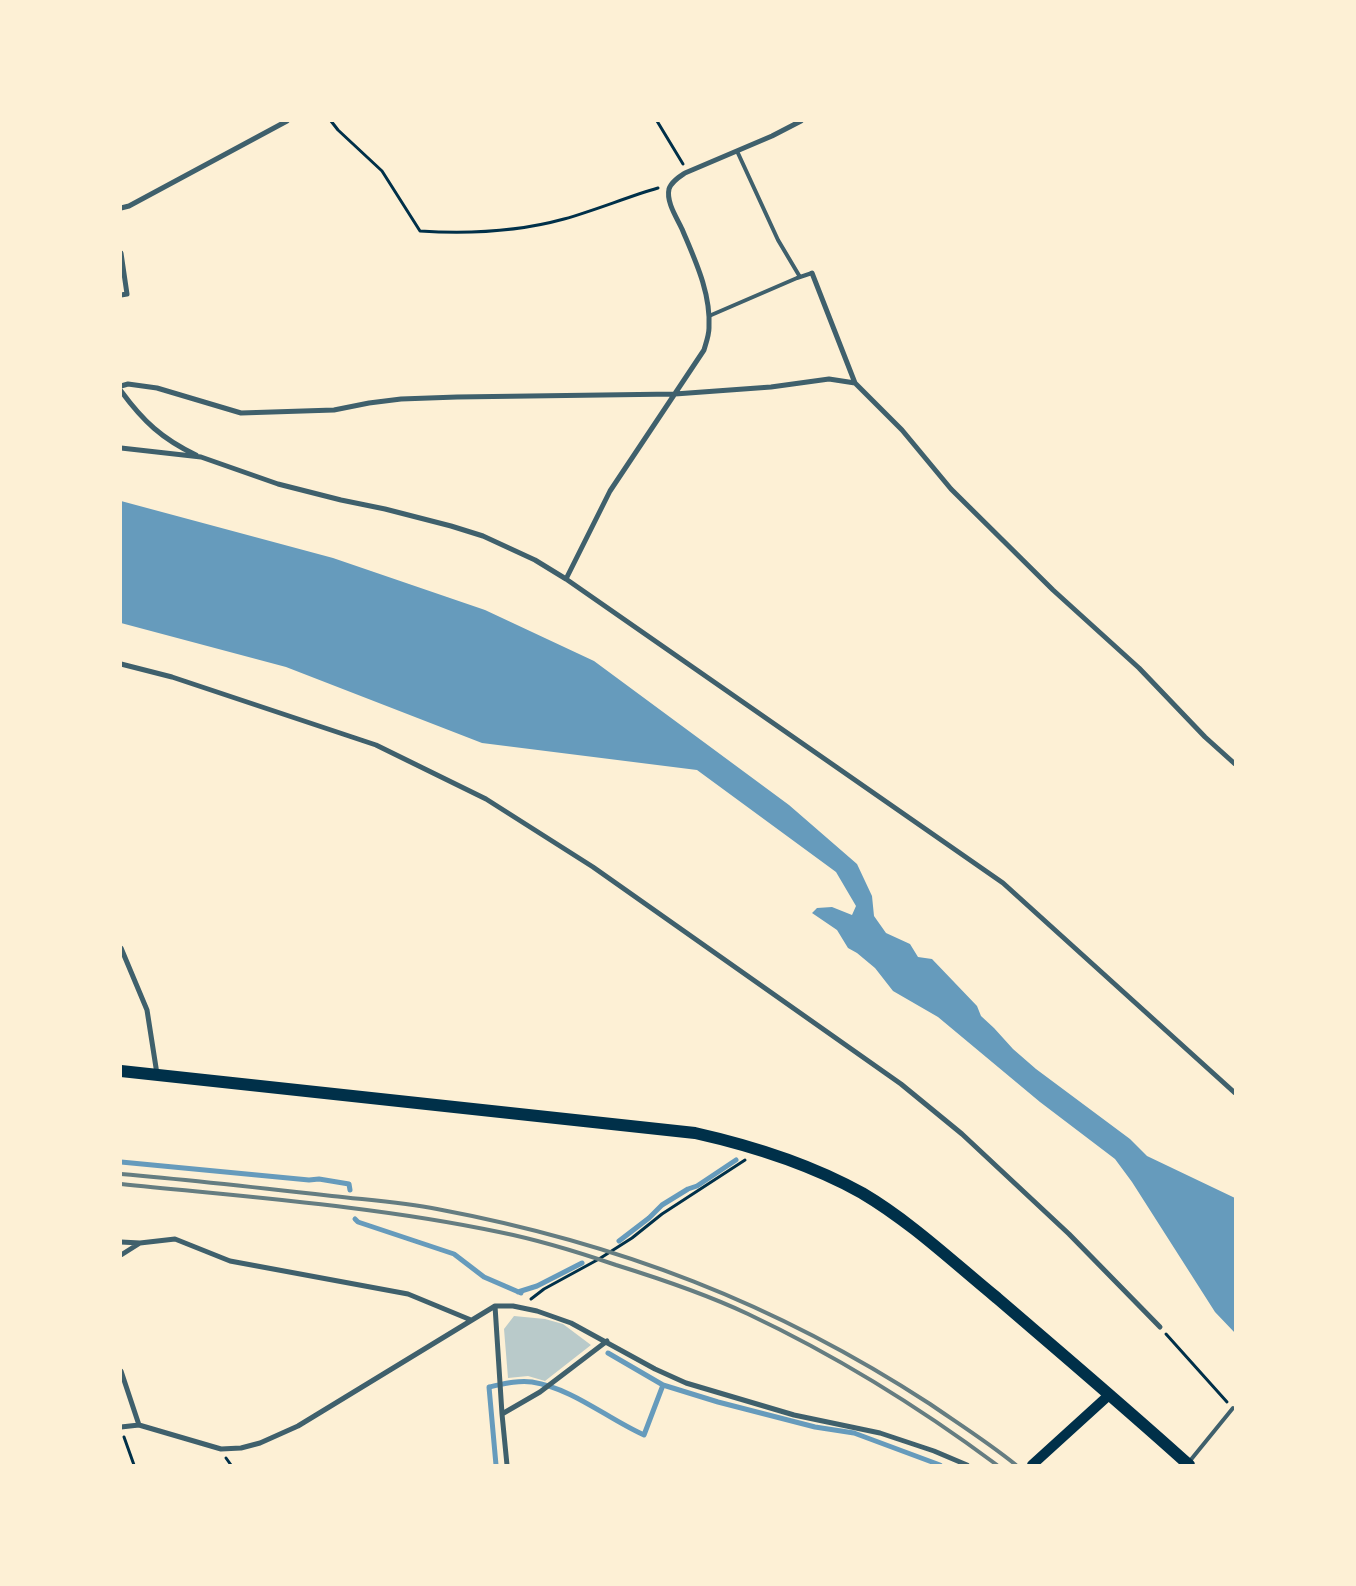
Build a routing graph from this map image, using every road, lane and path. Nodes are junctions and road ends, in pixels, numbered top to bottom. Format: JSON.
{"nodes":[{"id":1,"x":287,"y":121,"type":"edge"},
{"id":2,"x":331,"y":121,"type":"edge"},
{"id":3,"x":657,"y":121,"type":"edge"},
{"id":4,"x":801,"y":121,"type":"edge"},
{"id":5,"x":737,"y":151,"type":"junction"},
{"id":6,"x":688,"y":172,"type":"junction"},
{"id":7,"x":669,"y":189,"type":"junction"},
{"id":8,"x":121,"y":208,"type":"edge"},
{"id":9,"x":121,"y":253,"type":"edge"},
{"id":10,"x":812,"y":273,"type":"joint"},
{"id":11,"x":800,"y":277,"type":"junction"},
{"id":12,"x":121,"y":295,"type":"edge"},
{"id":13,"x":709,"y":316,"type":"junction"},
{"id":14,"x":855,"y":383,"type":"junction"},
{"id":15,"x":121,"y":386,"type":"edge"},
{"id":16,"x":121,"y":391,"type":"edge"},
{"id":17,"x":675,"y":394,"type":"junction"},
{"id":18,"x":121,"y":448,"type":"edge"},
{"id":19,"x":201,"y":457,"type":"junction"},
{"id":20,"x":566,"y":579,"type":"junction"},
{"id":21,"x":121,"y":664,"type":"edge"},
{"id":22,"x":1235,"y":764,"type":"edge"},
{"id":23,"x":121,"y":948,"type":"edge"},
{"id":24,"x":121,"y":1070,"type":"edge"},
{"id":25,"x":157,"y":1074,"type":"junction"},
{"id":26,"x":1235,"y":1093,"type":"edge"},
{"id":27,"x":756,"y":1148,"type":"junction"},
{"id":28,"x":121,"y":1242,"type":"edge"},
{"id":29,"x":140,"y":1243,"type":"junction"},
{"id":30,"x":121,"y":1255,"type":"edge"},
{"id":31,"x":495,"y":1306,"type":"junction"},
{"id":32,"x":521,"y":1308,"type":"junction"},
{"id":33,"x":471,"y":1320,"type":"junction"},
{"id":34,"x":1160,"y":1326,"type":"joint"},
{"id":35,"x":607,"y":1341,"type":"junction"},
{"id":36,"x":121,"y":1371,"type":"edge"},
{"id":37,"x":1109,"y":1395,"type":"junction"},
{"id":38,"x":1233,"y":1408,"type":"joint"},
{"id":39,"x":502,"y":1414,"type":"junction"},
{"id":40,"x":139,"y":1425,"type":"junction"},
{"id":41,"x":121,"y":1427,"type":"edge"},
{"id":42,"x":124,"y":1436,"type":"dead end"},
{"id":43,"x":1188,"y":1464,"type":"edge"},
{"id":44,"x":134,"y":1465,"type":"edge"},
{"id":45,"x":507,"y":1465,"type":"edge"},
{"id":46,"x":967,"y":1465,"type":"edge"},
{"id":47,"x":1032,"y":1465,"type":"edge"}],
"edges":[{"from":1,"to":8,"type":"street"},
{"from":2,"to":7,"type":"path"},
{"from":3,"to":6,"type":"path"},
{"from":4,"to":5,"type":"street"},
{"from":5,"to":6,"type":"street"},
{"from":5,"to":11,"type":"lane"},
{"from":6,"to":7,"type":"street"},
{"from":7,"to":13,"type":"street"},
{"from":9,"to":12,"type":"street"},
{"from":10,"to":11,"type":"lane"},
{"from":10,"to":14,"type":"street"},
{"from":11,"to":13,"type":"lane"},
{"from":13,"to":17,"type":"street"},
{"from":14,"to":17,"type":"street"},
{"from":14,"to":22,"type":"street"},
{"from":15,"to":17,"type":"street"},
{"from":16,"to":19,"type":"street"},
{"from":17,"to":20,"type":"street"},
{"from":18,"to":19,"type":"street"},
{"from":19,"to":20,"type":"street"},
{"from":20,"to":26,"type":"street"},
{"from":21,"to":34,"type":"street"},
{"from":23,"to":25,"type":"street"},
{"from":24,"to":25,"type":"main road"},
{"from":25,"to":27,"type":"main road"},
{"from":27,"to":32,"type":"path"},
{"from":27,"to":37,"type":"main road"},
{"from":28,"to":29,"type":"street"},
{"from":29,"to":30,"type":"street"},
{"from":29,"to":33,"type":"street"},
{"from":31,"to":32,"type":"street"},
{"from":31,"to":33,"type":"street"},
{"from":31,"to":39,"type":"street"},
{"from":32,"to":35,"type":"street"},
{"from":33,"to":40,"type":"street"},
{"from":34,"to":38,"type":"path"},
{"from":35,"to":39,"type":"street"},
{"from":35,"to":46,"type":"street"},
{"from":36,"to":40,"type":"street"},
{"from":37,"to":43,"type":"main road"},
{"from":37,"to":47,"type":"main road"},
{"from":38,"to":43,"type":"lane"},
{"from":39,"to":45,"type":"street"},
{"from":40,"to":41,"type":"street"},
{"from":42,"to":44,"type":"path"}]}
